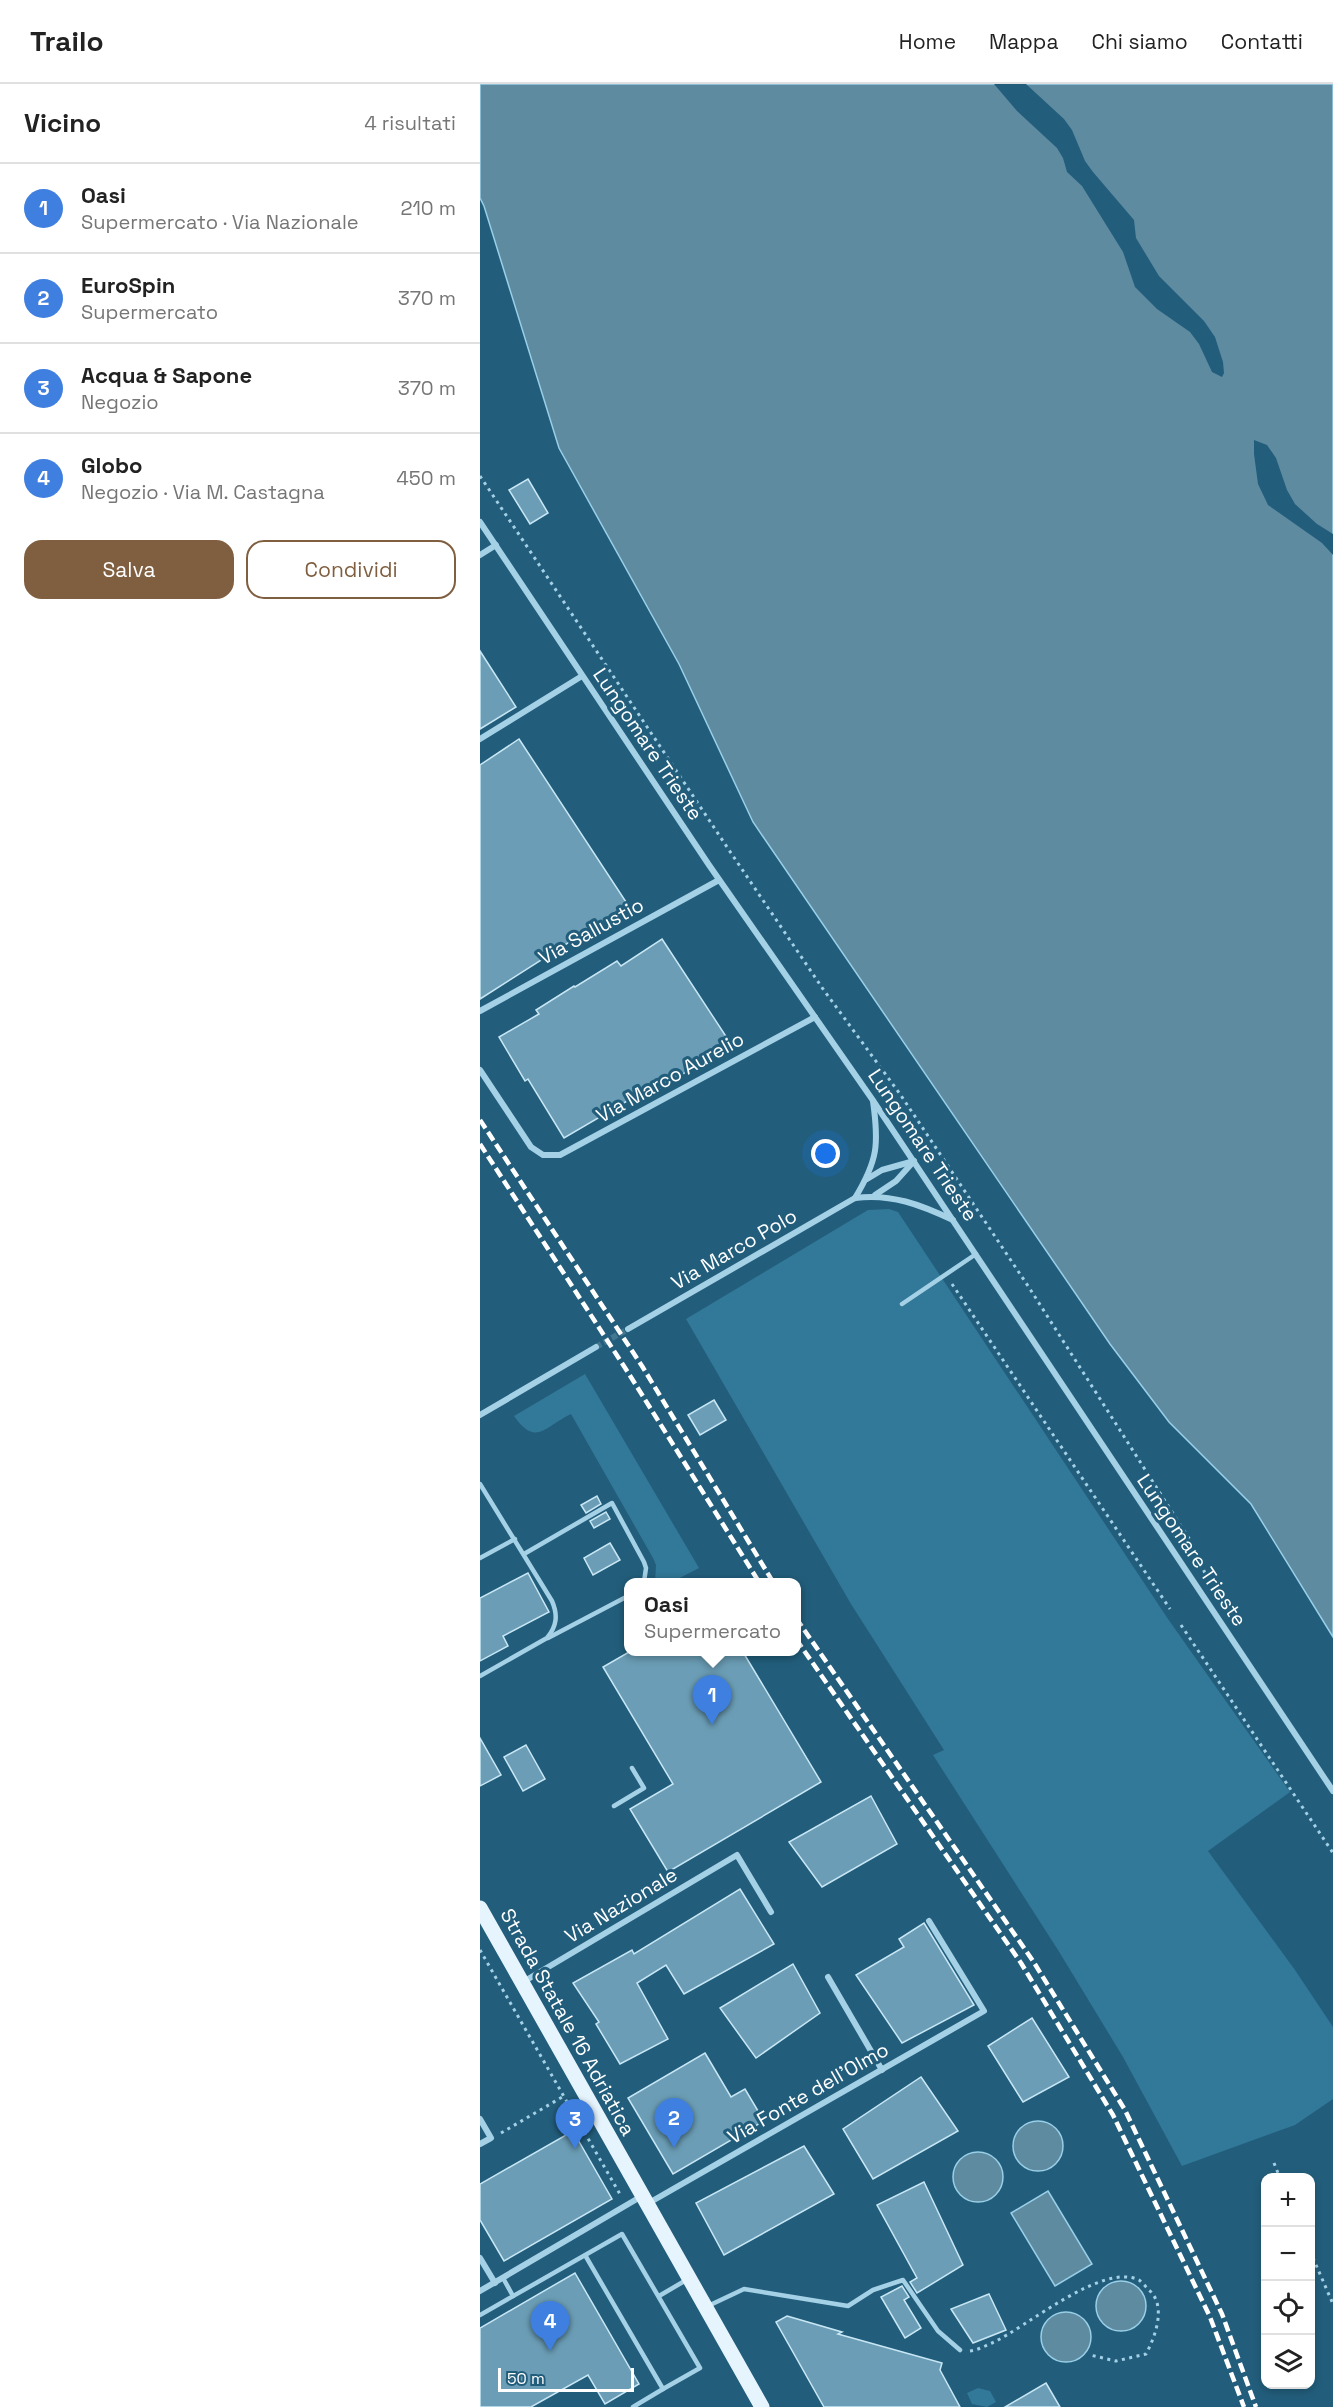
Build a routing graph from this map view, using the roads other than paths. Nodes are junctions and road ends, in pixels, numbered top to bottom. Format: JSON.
{"nodes":[{"id":1,"x":480,"y":522,"type":"edge"},
{"id":2,"x":496,"y":545,"type":"junction"},
{"id":3,"x":480,"y":555,"type":"edge"},
{"id":4,"x":582,"y":675,"type":"junction"},
{"id":5,"x":480,"y":739,"type":"edge"},
{"id":6,"x":719,"y":880,"type":"junction"},
{"id":7,"x":480,"y":1011,"type":"edge"},
{"id":8,"x":815,"y":1017,"type":"junction"},
{"id":9,"x":480,"y":1070,"type":"edge"},
{"id":10,"x":872,"y":1099,"type":"junction"},
{"id":11,"x":914,"y":1161,"type":"junction"},
{"id":12,"x":867,"y":1179,"type":"junction"},
{"id":13,"x":875,"y":1195,"type":"junction"},
{"id":14,"x":855,"y":1198,"type":"junction"},
{"id":15,"x":954,"y":1220,"type":"junction"},
{"id":16,"x":976,"y":1254,"type":"junction"},
{"id":17,"x":902,"y":1304,"type":"dead end"},
{"id":18,"x":628,"y":1329,"type":"tunnel mouth"},
{"id":19,"x":596,"y":1347,"type":"tunnel mouth"},
{"id":20,"x":480,"y":1415,"type":"edge"},
{"id":21,"x":480,"y":1484,"type":"edge"},
{"id":22,"x":515,"y":1539,"type":"junction"},
{"id":23,"x":524,"y":1554,"type":"junction"},
{"id":24,"x":480,"y":1558,"type":"edge"},
{"id":25,"x":645,"y":1578,"type":"edge"},
{"id":26,"x":624,"y":1598,"type":"edge"},
{"id":27,"x":542,"y":1642,"type":"junction"},
{"id":28,"x":480,"y":1676,"type":"edge"},
{"id":29,"x":632,"y":1768,"type":"dead end"},
{"id":30,"x":1333,"y":1791,"type":"edge"},
{"id":31,"x":614,"y":1806,"type":"dead end"},
{"id":32,"x":480,"y":1908,"type":"edge"},
{"id":33,"x":771,"y":1912,"type":"dead end"},
{"id":34,"x":929,"y":1921,"type":"dead end"},
{"id":35,"x":828,"y":1977,"type":"dead end"},
{"id":36,"x":522,"y":1983,"type":"junction"},
{"id":37,"x":882,"y":2070,"type":"junction"},
{"id":38,"x":480,"y":2119,"type":"edge"},
{"id":39,"x":480,"y":2145,"type":"edge"},
{"id":40,"x":645,"y":2200,"type":"junction"},
{"id":41,"x":585,"y":2255,"type":"junction"},
{"id":42,"x":480,"y":2258,"type":"edge"},
{"id":43,"x":503,"y":2278,"type":"junction"},
{"id":44,"x":689,"y":2278,"type":"junction"},
{"id":45,"x":495,"y":2283,"type":"junction"},
{"id":46,"x":480,"y":2292,"type":"edge"},
{"id":47,"x":513,"y":2296,"type":"junction"},
{"id":48,"x":659,"y":2296,"type":"junction"},
{"id":49,"x":706,"y":2307,"type":"junction"},
{"id":50,"x":480,"y":2315,"type":"edge"},
{"id":51,"x":960,"y":2350,"type":"road end"},
{"id":52,"x":663,"y":2390,"type":"junction"},
{"id":53,"x":633,"y":2407,"type":"edge"},
{"id":54,"x":762,"y":2407,"type":"edge"}],
"edges":[{"from":1,"to":2,"type":"street","name":"Lungomare Trieste"},
{"from":2,"to":3,"type":"street"},
{"from":2,"to":4,"type":"street","name":"Lungomare Trieste"},
{"from":4,"to":5,"type":"street"},
{"from":4,"to":6,"type":"street","name":"Lungomare Trieste"},
{"from":6,"to":7,"type":"street","name":"Via Sallustio"},
{"from":6,"to":8,"type":"street","name":"Lungomare Trieste"},
{"from":8,"to":9,"type":"street","name":"Via Marco Aurelio"},
{"from":8,"to":10,"type":"street","name":"Lungomare Trieste"},
{"from":10,"to":11,"type":"street","name":"Lungomare Trieste"},
{"from":10,"to":12,"type":"street","name":"Via Marco Polo"},
{"from":11,"to":12,"type":"street"},
{"from":11,"to":13,"type":"street","name":"Via Marco Polo"},
{"from":11,"to":15,"type":"street","name":"Lungomare Trieste"},
{"from":12,"to":14,"type":"street","name":"Via Marco Polo"},
{"from":13,"to":14,"type":"street","name":"Via Marco Polo"},
{"from":13,"to":15,"type":"street","name":"Via Marco Polo"},
{"from":14,"to":18,"type":"street","name":"Via Marco Polo"},
{"from":15,"to":16,"type":"street","name":"Lungomare Trieste"},
{"from":16,"to":17,"type":"lane"},
{"from":16,"to":30,"type":"street","name":"Lungomare Trieste"},
{"from":19,"to":20,"type":"street"},
{"from":21,"to":22,"type":"lane"},
{"from":22,"to":23,"type":"lane"},
{"from":22,"to":24,"type":"lane"},
{"from":23,"to":25,"type":"lane"},
{"from":23,"to":27,"type":"lane"},
{"from":26,"to":27,"type":"lane"},
{"from":27,"to":28,"type":"lane"},
{"from":29,"to":31,"type":"lane"},
{"from":32,"to":36,"type":"main road","name":"Strada Statale 16 Adriatica"},
{"from":33,"to":36,"type":"street","name":"Via Nazionale"},
{"from":34,"to":37,"type":"street","name":"Via Fonte dell'Olmo"},
{"from":35,"to":37,"type":"street"},
{"from":36,"to":40,"type":"main road","name":"Strada Statale 16 Adriatica"},
{"from":37,"to":40,"type":"street","name":"Via Fonte dell'Olmo"},
{"from":38,"to":39,"type":"street"},
{"from":40,"to":43,"type":"street"},
{"from":40,"to":44,"type":"main road","name":"Strada Statale 16 Adriatica"},
{"from":41,"to":47,"type":"lane"},
{"from":41,"to":48,"type":"lane"},
{"from":41,"to":52,"type":"lane"},
{"from":42,"to":45,"type":"street"},
{"from":43,"to":45,"type":"street"},
{"from":43,"to":47,"type":"lane"},
{"from":44,"to":48,"type":"lane"},
{"from":44,"to":49,"type":"main road","name":"Strada Statale 16 Adriatica"},
{"from":45,"to":46,"type":"street"},
{"from":47,"to":50,"type":"lane"},
{"from":48,"to":52,"type":"lane"},
{"from":49,"to":51,"type":"lane"},
{"from":49,"to":54,"type":"main road","name":"Strada Statale 16 Adriatica"},
{"from":52,"to":53,"type":"lane"}]}
